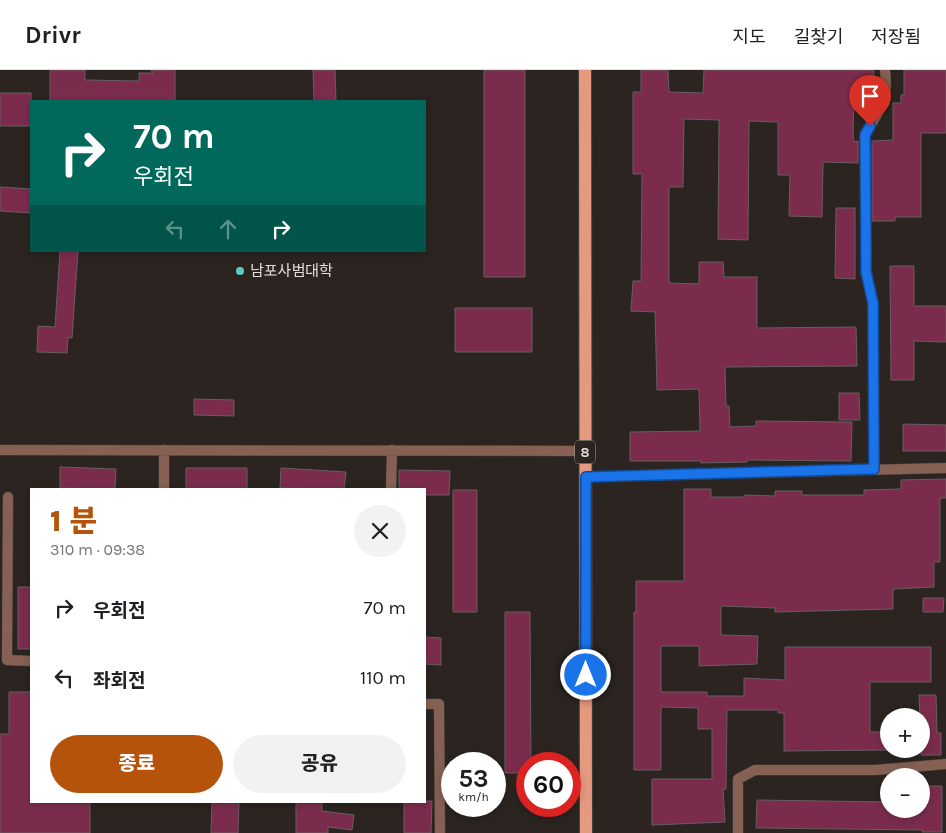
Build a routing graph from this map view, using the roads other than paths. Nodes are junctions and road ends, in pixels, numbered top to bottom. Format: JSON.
{"nodes":[{"id":1,"x":585,"y":70,"type":"edge"},
{"id":2,"x":885,"y":70,"type":"edge"},
{"id":3,"x":0,"y":450,"type":"edge"},
{"id":4,"x":164,"y":450,"type":"junction"},
{"id":5,"x":392,"y":450,"type":"junction"},
{"id":6,"x":585,"y":451,"type":"junction"},
{"id":7,"x":946,"y":468,"type":"edge"},
{"id":8,"x":874,"y":469,"type":"junction"},
{"id":9,"x":586,"y":477,"type":"junction"},
{"id":10,"x":164,"y":488,"type":"edge"},
{"id":11,"x":390,"y":488,"type":"edge"},
{"id":12,"x":8,"y":497,"type":"dead end"},
{"id":13,"x":30,"y":661,"type":"edge"},
{"id":14,"x":426,"y":704,"type":"edge"},
{"id":15,"x":946,"y":764,"type":"edge"},
{"id":16,"x":440,"y":833,"type":"edge"},
{"id":17,"x":586,"y":833,"type":"edge"},
{"id":18,"x":738,"y":833,"type":"edge"}],
"edges":[{"from":1,"to":6,"type":"main road","number":"8"},
{"from":2,"to":8,"type":"street"},
{"from":3,"to":4,"type":"street"},
{"from":4,"to":5,"type":"street"},
{"from":4,"to":10,"type":"street"},
{"from":5,"to":6,"type":"street"},
{"from":5,"to":11,"type":"street"},
{"from":6,"to":9,"type":"main road","number":"8"},
{"from":7,"to":8,"type":"street"},
{"from":8,"to":9,"type":"street"},
{"from":9,"to":17,"type":"main road","number":"8"},
{"from":12,"to":13,"type":"street"},
{"from":14,"to":16,"type":"street"},
{"from":15,"to":18,"type":"street"}]}
